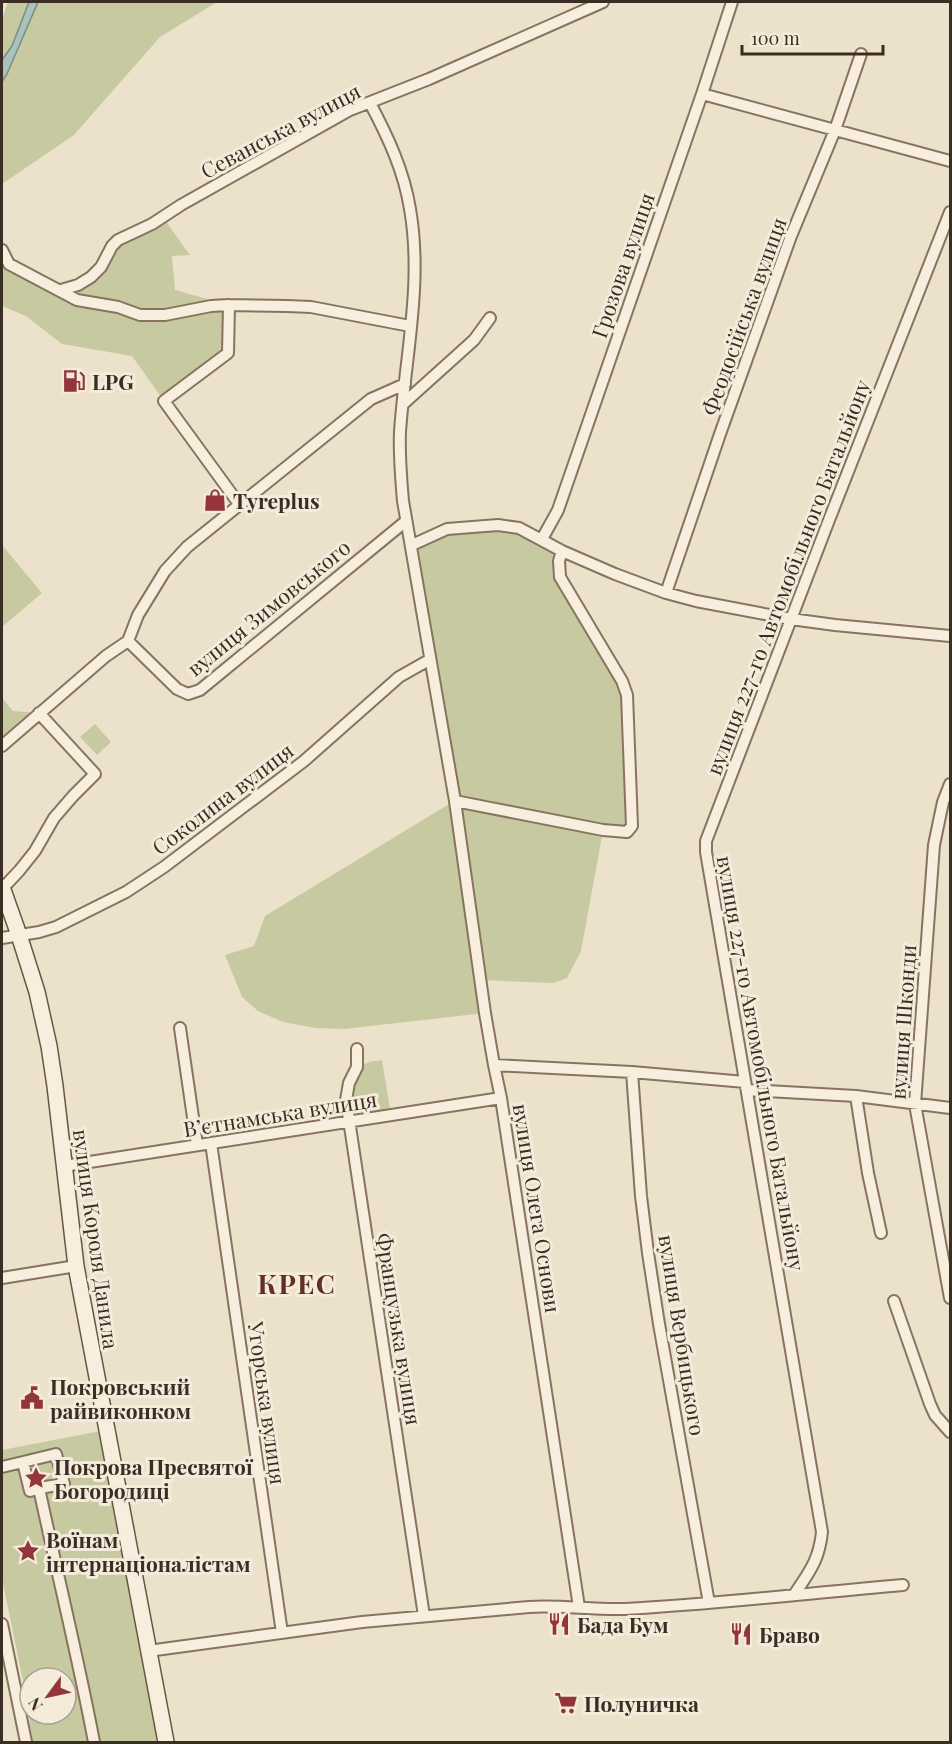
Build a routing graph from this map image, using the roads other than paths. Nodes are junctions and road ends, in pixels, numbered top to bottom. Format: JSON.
{"nodes":[{"id":1,"x":603,"y":2,"type":"edge"},
{"id":2,"x":732,"y":2,"type":"edge"},
{"id":3,"x":861,"y":54,"type":"dead end"},
{"id":4,"x":702,"y":94,"type":"junction"},
{"id":5,"x":370,"y":103,"type":"junction"},
{"id":6,"x":835,"y":129,"type":"junction"},
{"id":7,"x":951,"y":161,"type":"edge"},
{"id":8,"x":951,"y":212,"type":"edge"},
{"id":9,"x":2,"y":250,"type":"edge"},
{"id":10,"x":61,"y":290,"type":"junction"},
{"id":11,"x":229,"y":305,"type":"junction"},
{"id":12,"x":490,"y":318,"type":"dead end"},
{"id":13,"x":411,"y":326,"type":"junction"},
{"id":14,"x":405,"y":384,"type":"junction"},
{"id":15,"x":403,"y":405,"type":"junction"},
{"id":16,"x":239,"y":504,"type":"junction"},
{"id":17,"x":406,"y":521,"type":"junction"},
{"id":18,"x":542,"y":539,"type":"junction"},
{"id":19,"x":411,"y":545,"type":"junction"},
{"id":20,"x":562,"y":551,"type":"junction"},
{"id":21,"x":666,"y":593,"type":"junction"},
{"id":22,"x":791,"y":620,"type":"junction"},
{"id":23,"x":951,"y":636,"type":"edge"},
{"id":24,"x":128,"y":641,"type":"junction"},
{"id":25,"x":429,"y":660,"type":"junction"},
{"id":26,"x":39,"y":713,"type":"junction"},
{"id":27,"x":2,"y":746,"type":"edge"},
{"id":28,"x":951,"y":784,"type":"edge"},
{"id":29,"x":454,"y":801,"type":"junction"},
{"id":30,"x":2,"y":888,"type":"edge"},
{"id":31,"x":19,"y":935,"type":"junction"},
{"id":32,"x":2,"y":938,"type":"edge"},
{"id":33,"x":180,"y":1028,"type":"dead end"},
{"id":34,"x":357,"y":1049,"type":"dead end"},
{"id":35,"x":494,"y":1065,"type":"junction"},
{"id":36,"x":633,"y":1072,"type":"junction"},
{"id":37,"x":746,"y":1086,"type":"junction"},
{"id":38,"x":856,"y":1096,"type":"junction"},
{"id":39,"x":501,"y":1098,"type":"junction"},
{"id":40,"x":915,"y":1104,"type":"junction"},
{"id":41,"x":951,"y":1108,"type":"edge"},
{"id":42,"x":349,"y":1121,"type":"junction"},
{"id":43,"x":211,"y":1143,"type":"junction"},
{"id":44,"x":197,"y":1145,"type":"junction"},
{"id":45,"x":64,"y":1166,"type":"junction"},
{"id":46,"x":881,"y":1233,"type":"dead end"},
{"id":47,"x":76,"y":1266,"type":"junction"},
{"id":48,"x":2,"y":1278,"type":"edge"},
{"id":49,"x":951,"y":1298,"type":"edge"},
{"id":50,"x":894,"y":1301,"type":"dead end"},
{"id":51,"x":951,"y":1431,"type":"edge"},
{"id":52,"x":23,"y":1462,"type":"junction"},
{"id":53,"x":2,"y":1467,"type":"edge"},
{"id":54,"x":39,"y":1488,"type":"junction"},
{"id":55,"x":903,"y":1585,"type":"dead end"},
{"id":56,"x":794,"y":1595,"type":"junction"},
{"id":57,"x":709,"y":1603,"type":"junction"},
{"id":58,"x":579,"y":1607,"type":"junction"},
{"id":59,"x":424,"y":1616,"type":"junction"},
{"id":60,"x":2,"y":1624,"type":"edge"},
{"id":61,"x":282,"y":1633,"type":"junction"},
{"id":62,"x":148,"y":1651,"type":"junction"},
{"id":63,"x":26,"y":1743,"type":"edge"},
{"id":64,"x":94,"y":1743,"type":"edge"},
{"id":65,"x":166,"y":1743,"type":"edge"}],
"edges":[{"from":1,"to":5,"type":"street","name":"Севанська вулиця"},
{"from":2,"to":4,"type":"street","name":"Грозова вулиця"},
{"from":3,"to":6,"type":"street","name":"Феодосійська вулиця"},
{"from":4,"to":6,"type":"street"},
{"from":4,"to":18,"type":"street","name":"Грозова вулиця"},
{"from":5,"to":10,"type":"street","name":"Севанська вулиця"},
{"from":5,"to":13,"type":"street","name":"вулиця Олега Основи"},
{"from":6,"to":7,"type":"street"},
{"from":6,"to":21,"type":"street","name":"Феодосійська вулиця"},
{"from":8,"to":22,"type":"street","name":"вулиця 227-го Автомобільного Батальйону"},
{"from":9,"to":10,"type":"street"},
{"from":10,"to":11,"type":"street"},
{"from":11,"to":13,"type":"street"},
{"from":11,"to":16,"type":"street"},
{"from":12,"to":15,"type":"street"},
{"from":13,"to":14,"type":"street","name":"вулиця Олега Основи"},
{"from":14,"to":15,"type":"street","name":"вулиця Олега Основи"},
{"from":14,"to":16,"type":"street"},
{"from":15,"to":17,"type":"street","name":"вулиця Олега Основи"},
{"from":16,"to":24,"type":"street"},
{"from":17,"to":19,"type":"street","name":"вулиця Олега Основи"},
{"from":17,"to":24,"type":"street","name":"вулиця Зимовського"},
{"from":18,"to":19,"type":"street"},
{"from":18,"to":20,"type":"street"},
{"from":19,"to":25,"type":"street","name":"вулиця Олега Основи"},
{"from":20,"to":21,"type":"street"},
{"from":20,"to":29,"type":"street"},
{"from":21,"to":22,"type":"street"},
{"from":22,"to":23,"type":"street"},
{"from":22,"to":37,"type":"street","name":"вулиця 227-го Автомобільного Батальйону"},
{"from":24,"to":26,"type":"street"},
{"from":25,"to":29,"type":"street","name":"вулиця Олега Основи"},
{"from":25,"to":31,"type":"street","name":"Соколина вулиця"},
{"from":26,"to":27,"type":"street"},
{"from":26,"to":30,"type":"street"},
{"from":28,"to":40,"type":"street","name":"вулиця Шконди"},
{"from":29,"to":35,"type":"street","name":"вулиця Олега Основи"},
{"from":30,"to":31,"type":"main road","name":"вулиця Короля Данила"},
{"from":31,"to":32,"type":"street","name":"Соколина вулиця"},
{"from":31,"to":45,"type":"main road","name":"вулиця Короля Данила"},
{"from":33,"to":44,"type":"street"},
{"from":34,"to":42,"type":"street","name":"Французька вулиця"},
{"from":35,"to":36,"type":"street"},
{"from":35,"to":39,"type":"street","name":"вулиця Олега Основи"},
{"from":36,"to":37,"type":"street"},
{"from":36,"to":57,"type":"street","name":"вулиця Вербицького"},
{"from":37,"to":38,"type":"street"},
{"from":37,"to":56,"type":"street","name":"вулиця 227-го Автомобільного Батальйону"},
{"from":38,"to":40,"type":"street"},
{"from":38,"to":46,"type":"street"},
{"from":39,"to":42,"type":"street","name":"Вʼєтнамська вулиця"},
{"from":39,"to":58,"type":"street","name":"вулиця Олега Основи"},
{"from":40,"to":41,"type":"street"},
{"from":40,"to":49,"type":"street","name":"вулиця Шконди"},
{"from":42,"to":43,"type":"street","name":"Вʼєтнамська вулиця"},
{"from":42,"to":59,"type":"street","name":"Французька вулиця"},
{"from":43,"to":44,"type":"street","name":"Вʼєтнамська вулиця"},
{"from":43,"to":61,"type":"street","name":"Угорська вулиця"},
{"from":44,"to":45,"type":"street","name":"Вʼєтнамська вулиця"},
{"from":45,"to":47,"type":"main road","name":"вулиця Короля Данила"},
{"from":47,"to":48,"type":"street"},
{"from":47,"to":62,"type":"main road","name":"вулиця Короля Данила"},
{"from":50,"to":51,"type":"street"},
{"from":52,"to":53,"type":"street"},
{"from":52,"to":54,"type":"street"},
{"from":52,"to":54,"type":"street"},
{"from":54,"to":64,"type":"street"},
{"from":55,"to":56,"type":"street"},
{"from":56,"to":57,"type":"street"},
{"from":57,"to":58,"type":"street"},
{"from":58,"to":59,"type":"street"},
{"from":59,"to":61,"type":"street"},
{"from":60,"to":63,"type":"street"},
{"from":61,"to":62,"type":"street"},
{"from":62,"to":65,"type":"main road","name":"вулиця Короля Данила"}]}
